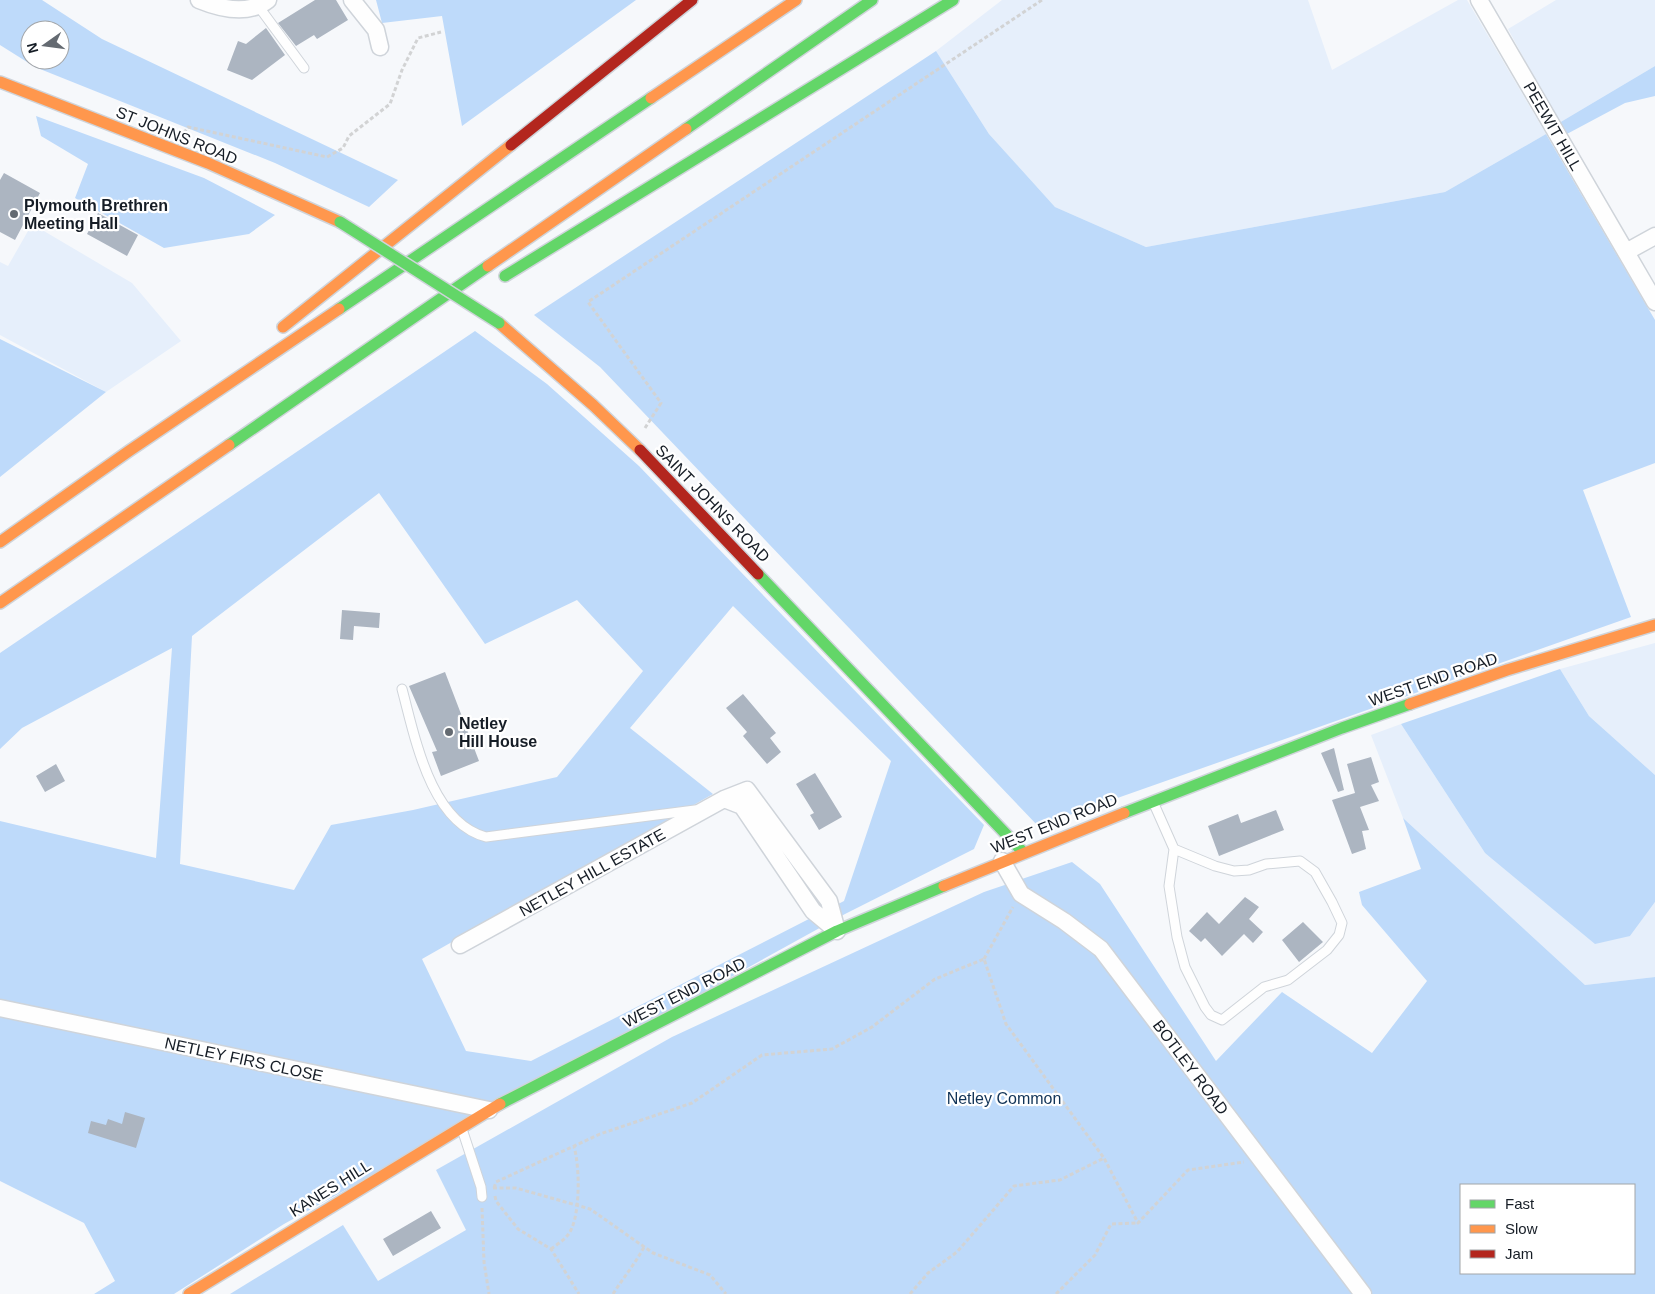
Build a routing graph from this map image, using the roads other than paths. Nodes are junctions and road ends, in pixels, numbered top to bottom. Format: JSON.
{"nodes":[{"id":1,"x":200,"y":0,"type":"edge"},
{"id":2,"x":352,"y":0,"type":"edge"},
{"id":3,"x":692,"y":0,"type":"edge"},
{"id":4,"x":796,"y":0,"type":"edge"},
{"id":5,"x":872,"y":0,"type":"edge"},
{"id":6,"x":953,"y":0,"type":"edge"},
{"id":7,"x":1479,"y":0,"type":"edge"},
{"id":8,"x":264,"y":4,"type":"edge"},
{"id":9,"x":380,"y":47,"type":"dead end"},
{"id":10,"x":304,"y":68,"type":"dead end"},
{"id":11,"x":0,"y":82,"type":"edge"},
{"id":12,"x":340,"y":222,"type":"joint"},
{"id":13,"x":1655,"y":236,"type":"edge"},
{"id":14,"x":1626,"y":252,"type":"junction"},
{"id":15,"x":494,"y":282,"type":"dead end"},
{"id":16,"x":477,"y":293,"type":"dead end"},
{"id":17,"x":1655,"y":302,"type":"edge"},
{"id":18,"x":452,"y":308,"type":"dead end"},
{"id":19,"x":418,"y":329,"type":"dead end"},
{"id":20,"x":274,"y":335,"type":"dead end"},
{"id":21,"x":244,"y":360,"type":"dead end"},
{"id":22,"x":236,"y":441,"type":"junction"},
{"id":23,"x":129,"y":451,"type":"junction"},
{"id":24,"x":0,"y":542,"type":"edge"},
{"id":25,"x":0,"y":603,"type":"edge"},
{"id":26,"x":1655,"y":625,"type":"edge"},
{"id":27,"x":402,"y":689,"type":"dead end"},
{"id":28,"x":1153,"y":802,"type":"junction"},
{"id":29,"x":705,"y":809,"type":"junction"},
{"id":30,"x":1174,"y":848,"type":"junction"},
{"id":31,"x":1024,"y":852,"type":"junction"},
{"id":32,"x":1002,"y":861,"type":"junction"},
{"id":33,"x":838,"y":932,"type":"junction"},
{"id":34,"x":460,"y":945,"type":"dead end"},
{"id":35,"x":0,"y":1008,"type":"edge"},
{"id":36,"x":489,"y":1110,"type":"junction"},
{"id":37,"x":461,"y":1127,"type":"junction"},
{"id":38,"x":481,"y":1192,"type":"road end"},
{"id":39,"x":189,"y":1294,"type":"edge"},
{"id":40,"x":1363,"y":1294,"type":"edge"}],
"edges":[{"from":1,"to":8,"type":"street"},
{"from":2,"to":9,"type":"street"},
{"from":3,"to":20,"type":"main road"},
{"from":4,"to":23,"type":"main road"},
{"from":5,"to":22,"type":"main road"},
{"from":6,"to":15,"type":"main road"},
{"from":7,"to":14,"type":"street","name":"PEEWIT HILL"},
{"from":8,"to":10,"type":"lane"},
{"from":11,"to":12,"type":"main road","name":"ST JOHNS ROAD"},
{"from":12,"to":31,"type":"main road","name":"SAINT JOHNS ROAD","bridge":true},
{"from":13,"to":14,"type":"street"},
{"from":14,"to":17,"type":"street","name":"PEEWIT HILL"},
{"from":16,"to":18,"type":"main road"},
{"from":19,"to":22,"type":"main road"},
{"from":21,"to":23,"type":"main road"},
{"from":22,"to":25,"type":"main road"},
{"from":23,"to":24,"type":"main road"},
{"from":26,"to":28,"type":"main road","name":"WEST END ROAD"},
{"from":27,"to":29,"type":"lane"},
{"from":28,"to":30,"type":"lane"},
{"from":28,"to":31,"type":"main road","name":"WEST END ROAD"},
{"from":29,"to":33,"type":"street","name":"NETLEY HILL ESTATE"},
{"from":29,"to":34,"type":"street","name":"NETLEY HILL ESTATE"},
{"from":30,"to":30,"type":"lane"},
{"from":31,"to":32,"type":"main road","name":"WEST END ROAD"},
{"from":32,"to":33,"type":"main road","name":"WEST END ROAD"},
{"from":32,"to":40,"type":"street","name":"BOTLEY ROAD"},
{"from":33,"to":36,"type":"main road","name":"WEST END ROAD"},
{"from":35,"to":36,"type":"street","name":"NETLEY FIRS CLOSE"},
{"from":36,"to":37,"type":"main road","name":"KANES HILL"},
{"from":37,"to":38,"type":"lane"},
{"from":37,"to":39,"type":"main road","name":"KANES HILL"}]}
